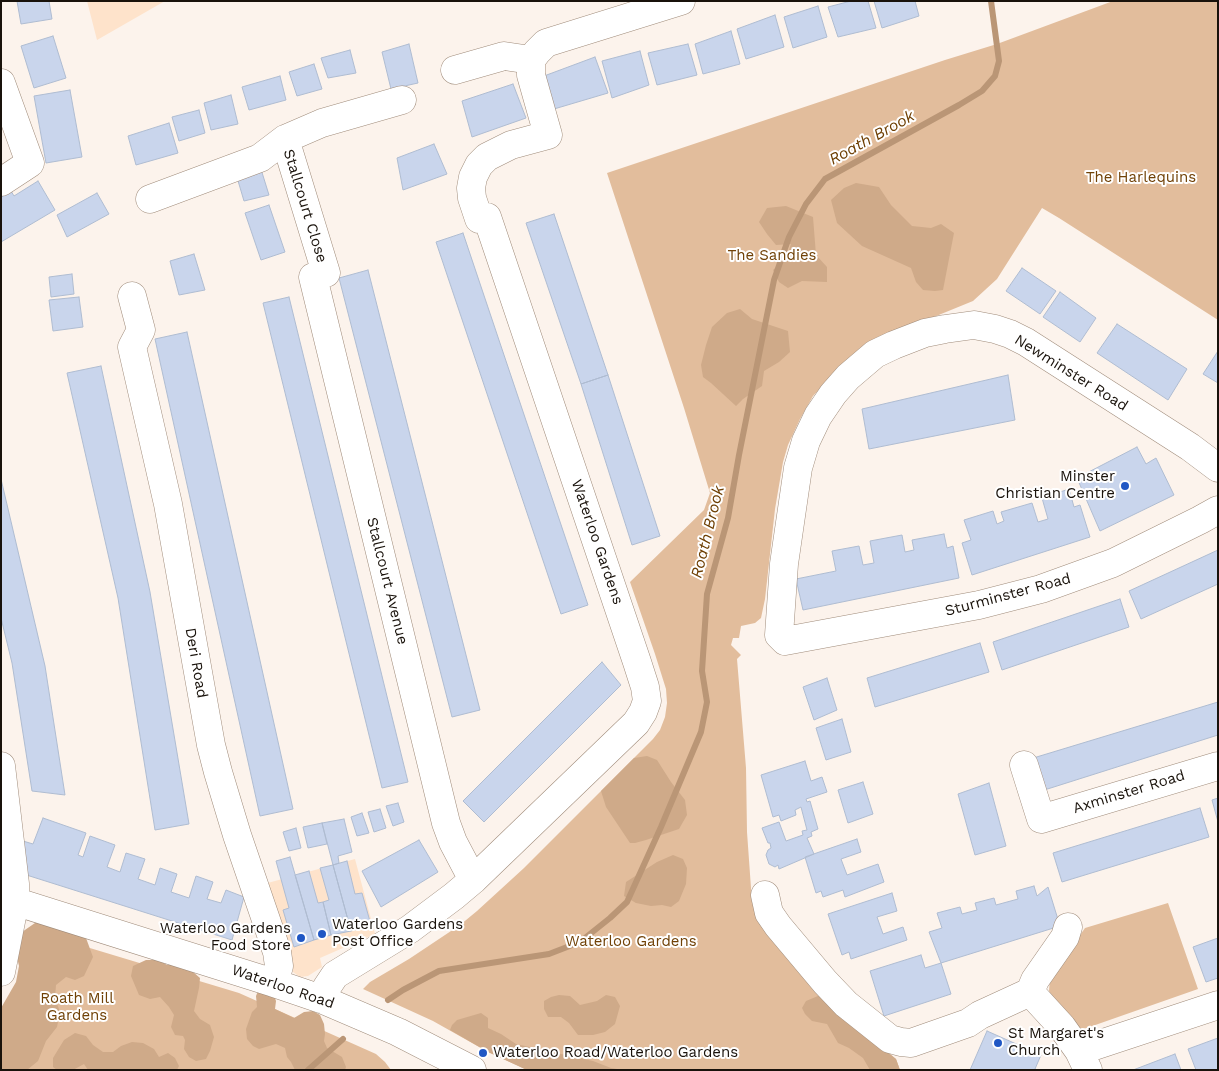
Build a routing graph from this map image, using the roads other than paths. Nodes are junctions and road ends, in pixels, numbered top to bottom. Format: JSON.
{"nodes":[{"id":1,"x":681,"y":1,"type":"edge"},
{"id":2,"x":531,"y":60,"type":"junction"},
{"id":3,"x":455,"y":70,"type":"dead end"},
{"id":4,"x":1,"y":83,"type":"edge"},
{"id":5,"x":402,"y":100,"type":"dead end"},
{"id":6,"x":285,"y":139,"type":"junction"},
{"id":7,"x":1,"y":182,"type":"edge"},
{"id":8,"x":150,"y":199,"type":"dead end"},
{"id":9,"x":319,"y":275,"type":"joint"},
{"id":10,"x":132,"y":296,"type":"dead end"},
{"id":11,"x":1218,"y":468,"type":"edge"},
{"id":12,"x":1218,"y":510,"type":"edge"},
{"id":13,"x":785,"y":641,"type":"joint"},
{"id":14,"x":1024,"y":765,"type":"dead end"},
{"id":15,"x":1,"y":766,"type":"edge"},
{"id":16,"x":1218,"y":766,"type":"edge"},
{"id":17,"x":473,"y":880,"type":"junction"},
{"id":18,"x":765,"y":895,"type":"dead end"},
{"id":19,"x":8,"y":899,"type":"edge"},
{"id":20,"x":1068,"y":927,"type":"dead end"},
{"id":21,"x":1,"y":972,"type":"edge"},
{"id":22,"x":274,"y":983,"type":"junction"},
{"id":23,"x":1030,"y":992,"type":"junction"},
{"id":24,"x":325,"y":1001,"type":"junction"},
{"id":25,"x":1218,"y":1005,"type":"edge"},
{"id":26,"x":1083,"y":1061,"type":"edge"},
{"id":27,"x":454,"y":1066,"type":"edge"}],
"edges":[{"from":1,"to":2,"type":"street"},
{"from":2,"to":3,"type":"street"},
{"from":2,"to":17,"type":"street","name":"Waterloo Gardens"},
{"from":4,"to":7,"type":"street"},
{"from":5,"to":6,"type":"street","name":"Stallcourt Close"},
{"from":6,"to":8,"type":"street","name":"Stallcourt Close"},
{"from":6,"to":9,"type":"street","name":"Stallcourt Close"},
{"from":9,"to":17,"type":"street","name":"Stallcourt Avenue"},
{"from":10,"to":22,"type":"street","name":"Deri Road"},
{"from":11,"to":13,"type":"street","name":"Newminster Road"},
{"from":12,"to":13,"type":"street","name":"Sturminster Road"},
{"from":14,"to":16,"type":"street","name":"Axminster Road"},
{"from":15,"to":19,"type":"street"},
{"from":17,"to":24,"type":"street","name":"Waterloo Gardens"},
{"from":18,"to":23,"type":"street"},
{"from":19,"to":21,"type":"street"},
{"from":19,"to":22,"type":"street","name":"Waterloo Road"},
{"from":20,"to":23,"type":"street"},
{"from":22,"to":24,"type":"street","name":"Waterloo Road"},
{"from":23,"to":26,"type":"street"},
{"from":24,"to":27,"type":"street","name":"Waterloo Road"},
{"from":25,"to":26,"type":"street"}]}
